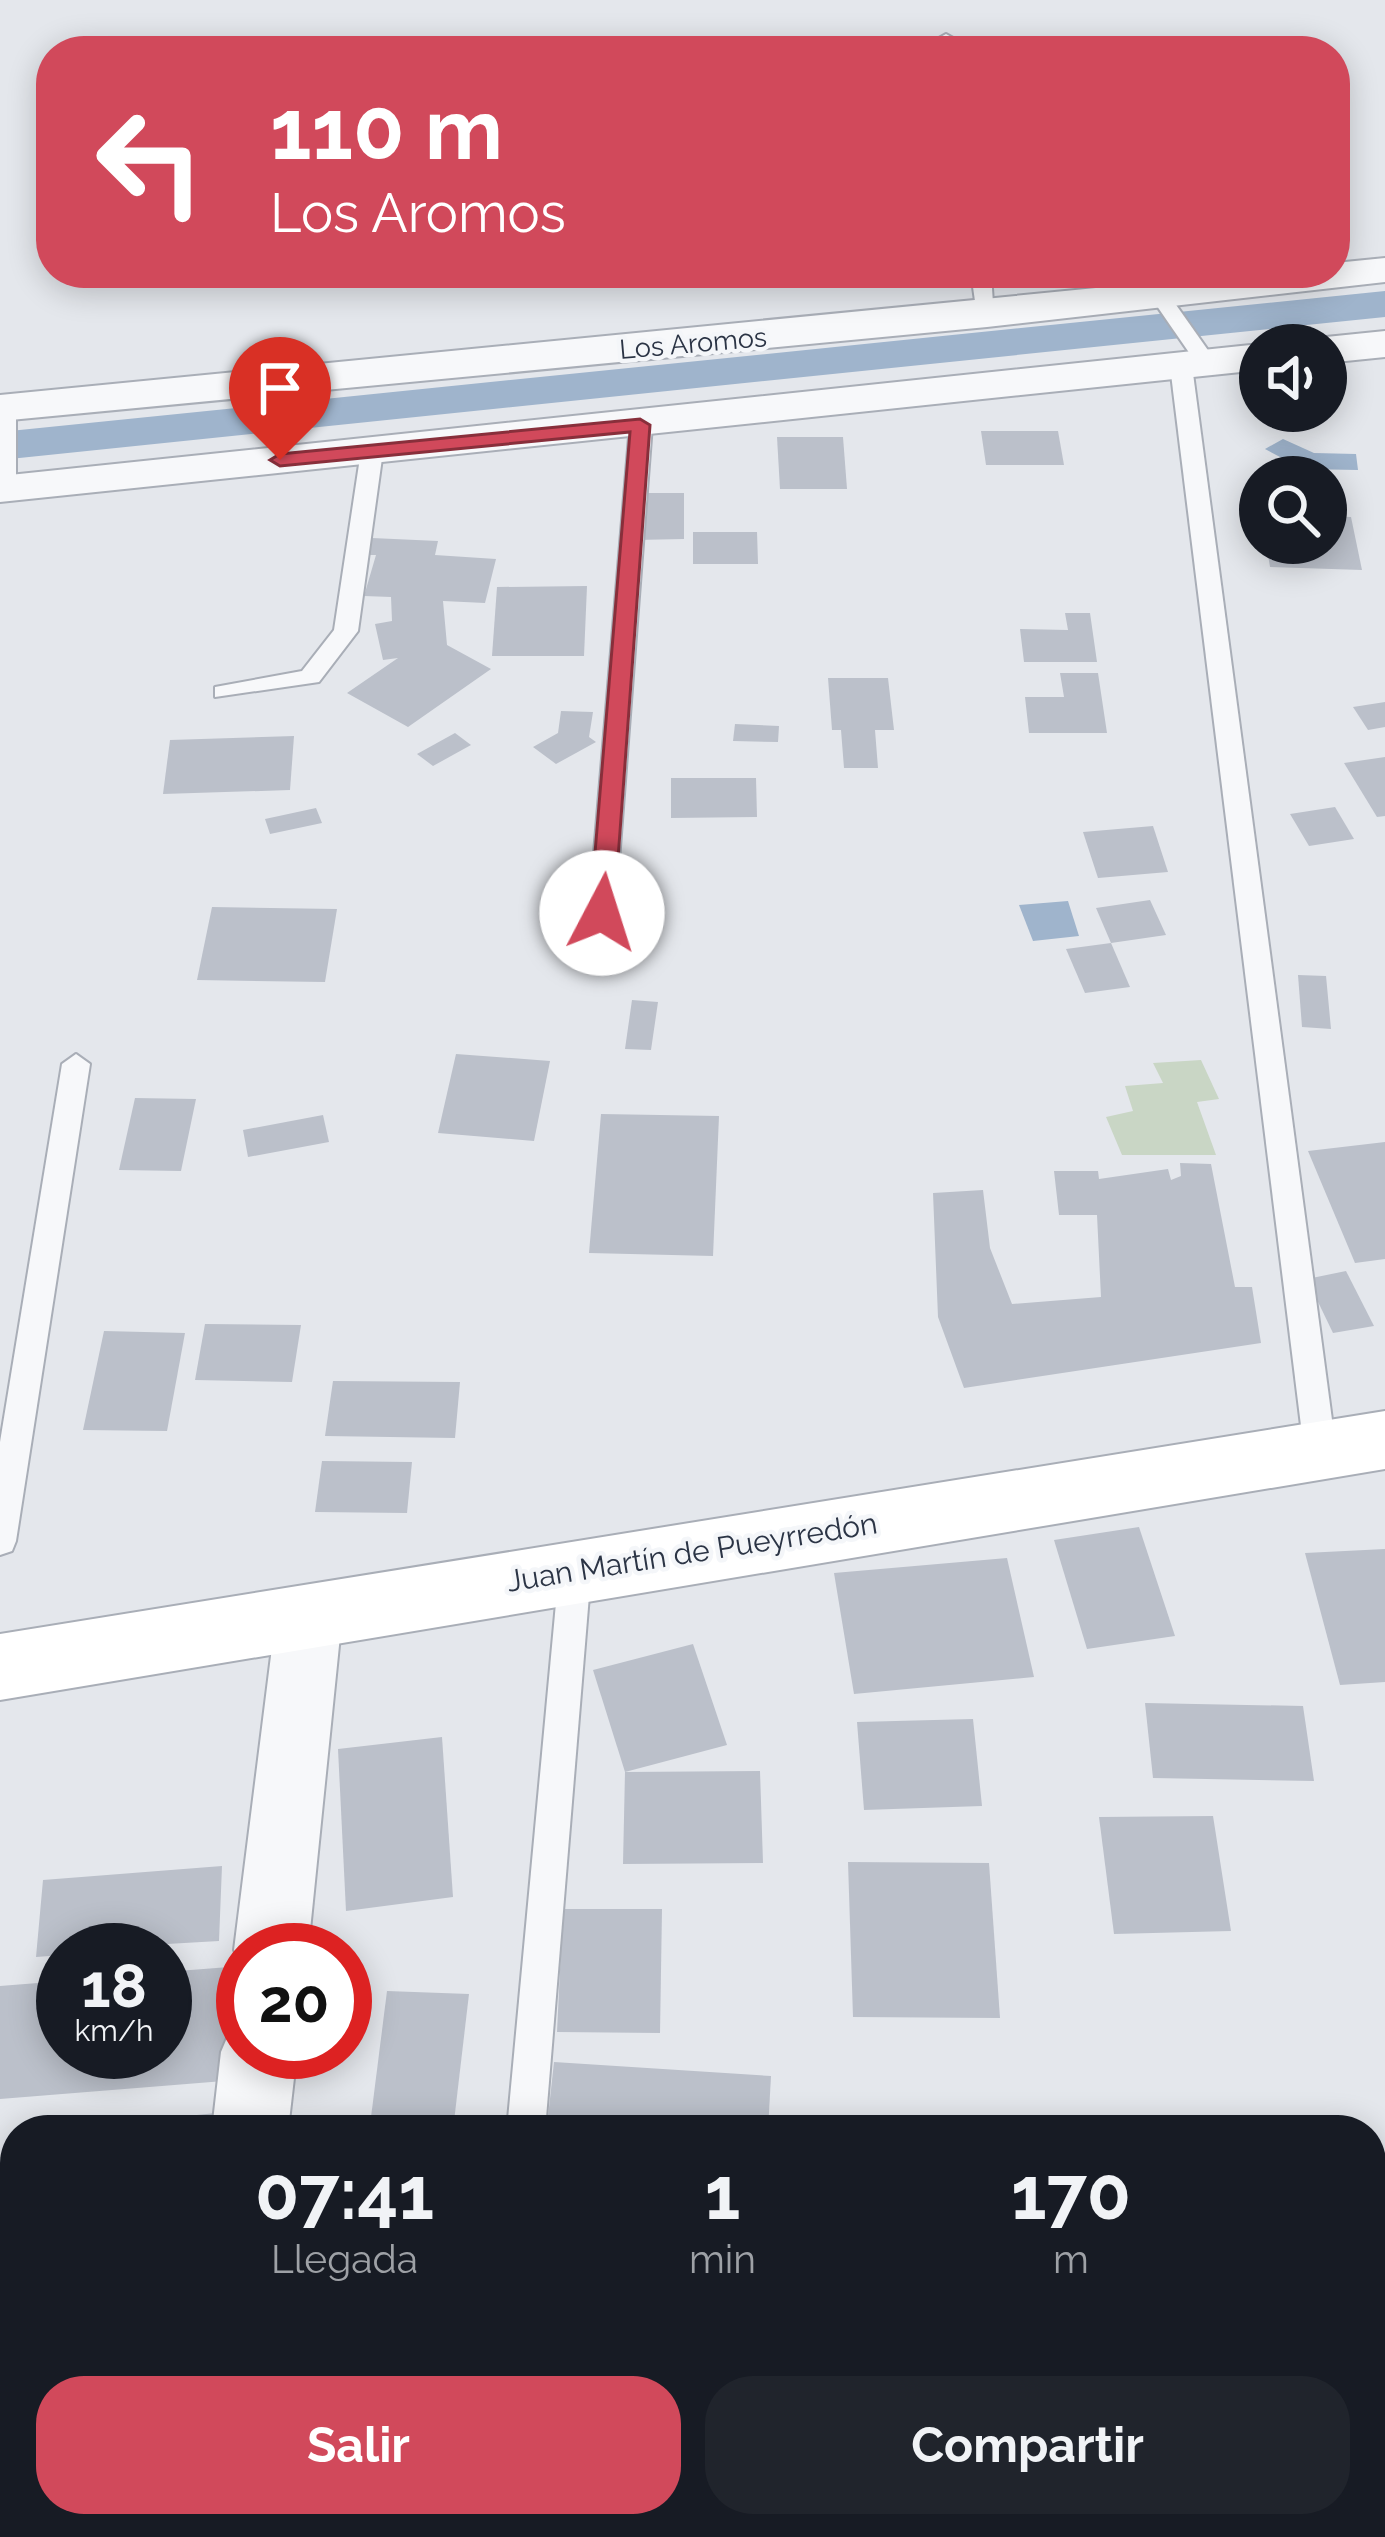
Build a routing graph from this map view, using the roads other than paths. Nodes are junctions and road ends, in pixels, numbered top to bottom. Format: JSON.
{"nodes":[{"id":1,"x":1385,"y":270,"type":"edge"},
{"id":2,"x":1350,"y":274,"type":"edge"},
{"id":3,"x":982,"y":288,"type":"edge"},
{"id":4,"x":1229,"y":288,"type":"edge"},
{"id":5,"x":1160,"y":296,"type":"junction"},
{"id":6,"x":987,"y":315,"type":"junction"},
{"id":7,"x":1385,"y":344,"type":"edge"},
{"id":8,"x":1347,"y":348,"type":"edge"},
{"id":9,"x":1239,"y":359,"type":"edge"},
{"id":10,"x":1193,"y":364,"type":"junction"},
{"id":11,"x":3,"y":408,"type":"edge"},
{"id":12,"x":640,"y":425,"type":"junction"},
{"id":13,"x":372,"y":451,"type":"junction"},
{"id":14,"x":3,"y":488,"type":"edge"},
{"id":15,"x":224,"y":692,"type":"dead end"},
{"id":16,"x":602,"y":913,"type":"dead end"},
{"id":17,"x":76,"y":1064,"type":"dead end"},
{"id":18,"x":1353,"y":1445,"type":"edge"},
{"id":19,"x":0,"y":1541,"type":"edge"},
{"id":20,"x":575,"y":1571,"type":"junction"},
{"id":21,"x":309,"y":1616,"type":"junction"},
{"id":22,"x":0,"y":1667,"type":"edge"},
{"id":23,"x":274,"y":1923,"type":"edge"},
{"id":24,"x":257,"y":2079,"type":"edge"},
{"id":25,"x":252,"y":2115,"type":"edge"},
{"id":26,"x":527,"y":2115,"type":"edge"}],
"edges":[{"from":1,"to":2,"type":"street","name":"Los Aromos"},
{"from":3,"to":6,"type":"lane"},
{"from":4,"to":5,"type":"street","name":"Los Aromos"},
{"from":5,"to":6,"type":"street","name":"Los Aromos"},
{"from":5,"to":10,"type":"lane"},
{"from":6,"to":11,"type":"street","name":"Los Aromos"},
{"from":7,"to":8,"type":"street"},
{"from":9,"to":10,"type":"street"},
{"from":10,"to":12,"type":"street"},
{"from":10,"to":18,"type":"lane"},
{"from":11,"to":14,"type":"lane"},
{"from":12,"to":13,"type":"street"},
{"from":12,"to":16,"type":"lane"},
{"from":13,"to":14,"type":"street"},
{"from":13,"to":15,"type":"lane"},
{"from":17,"to":19,"type":"lane"},
{"from":18,"to":20,"type":"main road","name":"Juan Martín de Pueyrredón"},
{"from":20,"to":21,"type":"main road","name":"Juan Martín de Pueyrredón"},
{"from":20,"to":26,"type":"lane"},
{"from":21,"to":22,"type":"main road","name":"Juan Martín de Pueyrredón"},
{"from":21,"to":23,"type":"street"},
{"from":24,"to":25,"type":"street"}]}
